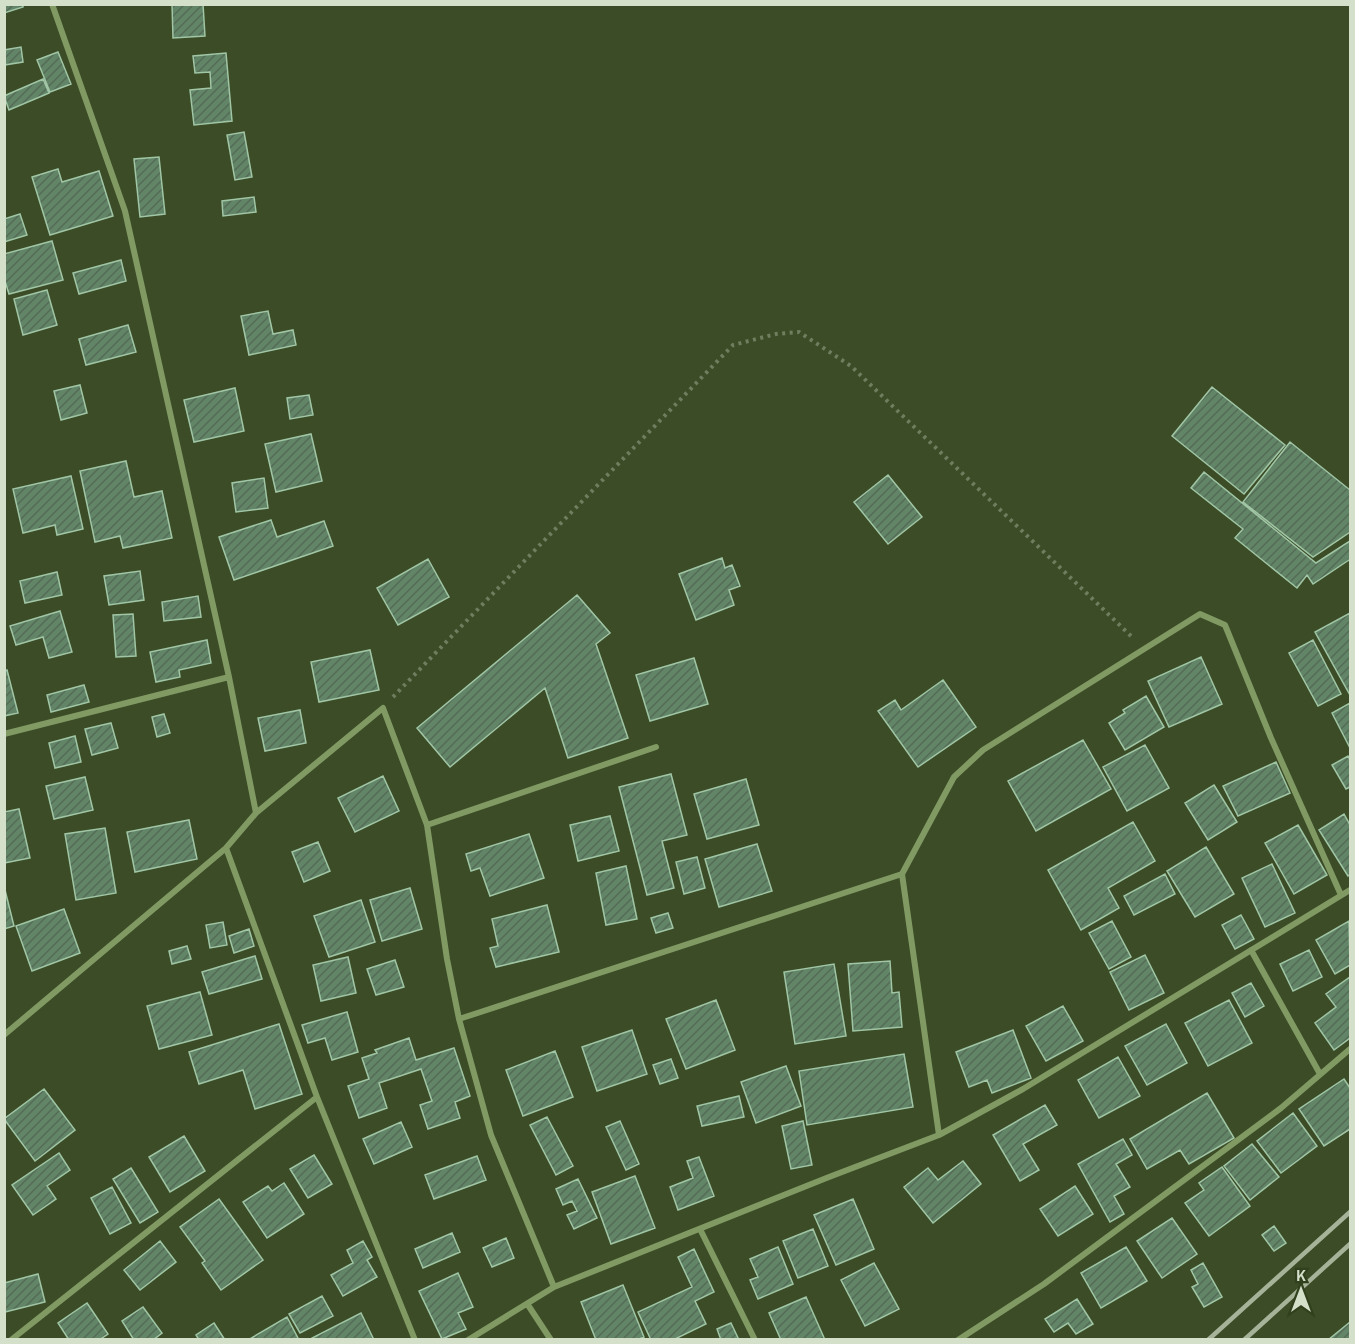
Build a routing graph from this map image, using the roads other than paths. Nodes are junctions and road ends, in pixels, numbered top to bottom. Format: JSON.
{"nodes":[{"id":1,"x":52,"y":4,"type":"edge"},
{"id":2,"x":229,"y":677,"type":"junction"},
{"id":3,"x":4,"y":734,"type":"edge"},
{"id":4,"x":656,"y":747,"type":"dead end"},
{"id":5,"x":255,"y":813,"type":"junction"},
{"id":6,"x":427,"y":825,"type":"junction"},
{"id":7,"x":226,"y":848,"type":"junction"},
{"id":8,"x":902,"y":874,"type":"junction"},
{"id":9,"x":1350,"y":890,"type":"edge"},
{"id":10,"x":1341,"y":895,"type":"junction"},
{"id":11,"x":1251,"y":950,"type":"junction"},
{"id":12,"x":459,"y":1020,"type":"junction"},
{"id":13,"x":4,"y":1035,"type":"edge"},
{"id":14,"x":1350,"y":1049,"type":"edge"},
{"id":15,"x":1320,"y":1074,"type":"junction"},
{"id":16,"x":317,"y":1097,"type":"junction"},
{"id":17,"x":939,"y":1135,"type":"junction"},
{"id":18,"x":700,"y":1229,"type":"junction"},
{"id":19,"x":554,"y":1287,"type":"junction"},
{"id":20,"x":528,"y":1305,"type":"junction"},
{"id":21,"x":11,"y":1340,"type":"edge"},
{"id":22,"x":415,"y":1340,"type":"edge"},
{"id":23,"x":468,"y":1340,"type":"edge"},
{"id":24,"x":551,"y":1340,"type":"edge"},
{"id":25,"x":755,"y":1340,"type":"edge"},
{"id":26,"x":958,"y":1340,"type":"edge"}],
"edges":[{"from":1,"to":2,"type":"street"},
{"from":2,"to":3,"type":"street"},
{"from":2,"to":5,"type":"street"},
{"from":4,"to":6,"type":"street"},
{"from":5,"to":6,"type":"street"},
{"from":5,"to":7,"type":"street"},
{"from":6,"to":12,"type":"street"},
{"from":7,"to":13,"type":"street"},
{"from":7,"to":16,"type":"street"},
{"from":8,"to":10,"type":"street"},
{"from":8,"to":12,"type":"street"},
{"from":8,"to":17,"type":"street"},
{"from":9,"to":10,"type":"street"},
{"from":10,"to":11,"type":"street"},
{"from":11,"to":15,"type":"street"},
{"from":11,"to":17,"type":"street"},
{"from":12,"to":19,"type":"street"},
{"from":14,"to":15,"type":"street"},
{"from":15,"to":26,"type":"street"},
{"from":16,"to":21,"type":"street"},
{"from":16,"to":22,"type":"street"},
{"from":17,"to":18,"type":"street"},
{"from":18,"to":19,"type":"street"},
{"from":18,"to":25,"type":"street"},
{"from":19,"to":20,"type":"street"},
{"from":20,"to":23,"type":"street"},
{"from":20,"to":24,"type":"street"}]}
